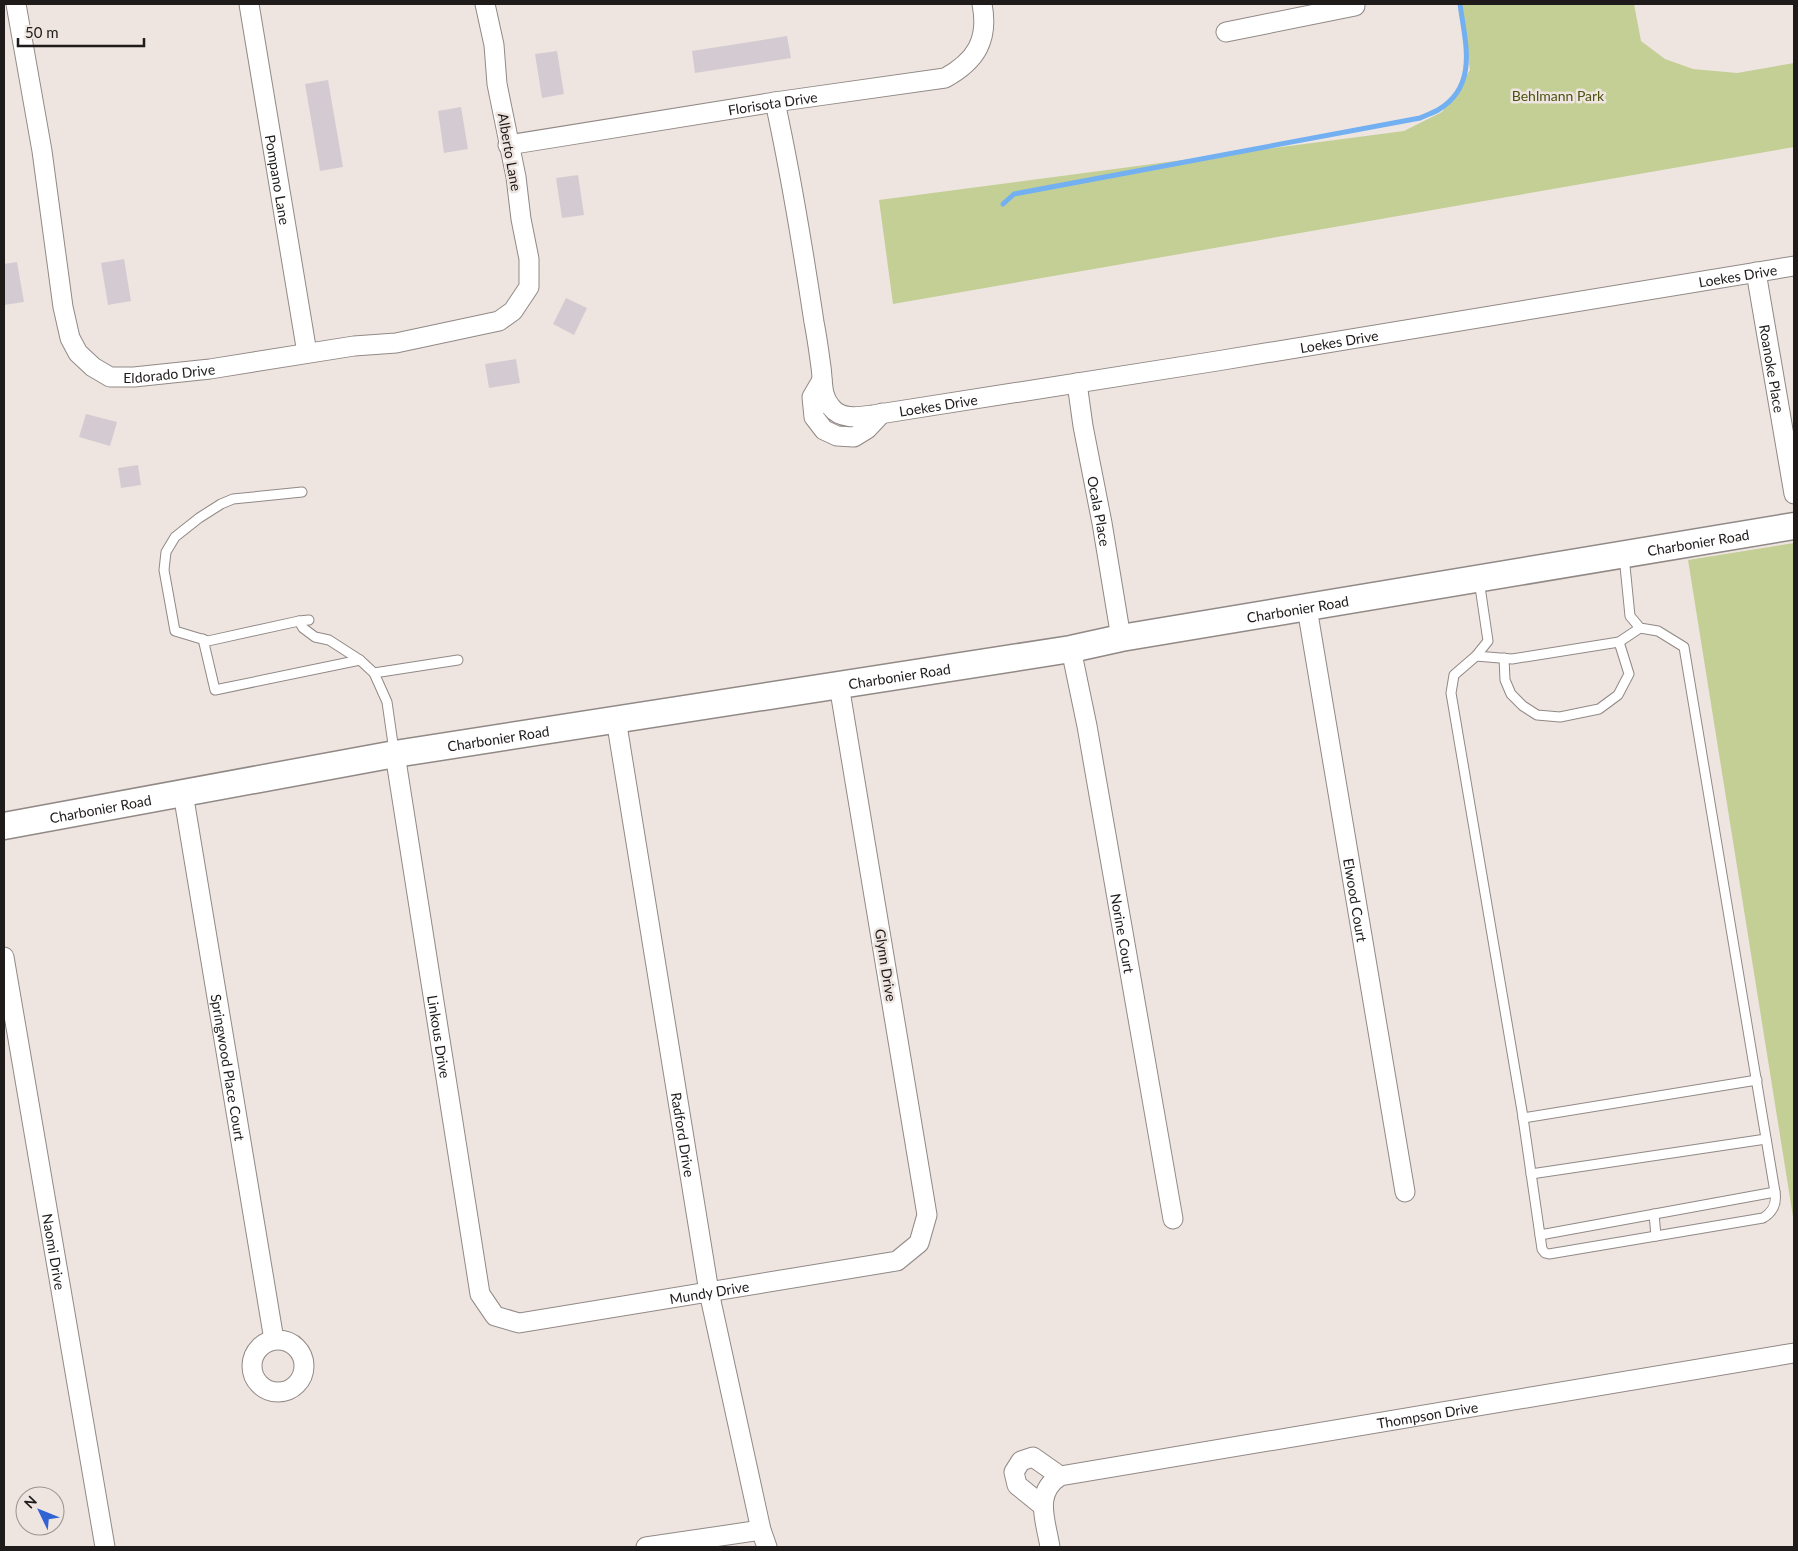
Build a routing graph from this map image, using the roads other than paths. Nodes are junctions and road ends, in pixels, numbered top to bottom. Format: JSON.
{"nodes":[{"id":1,"x":16,"y":4,"type":"edge"},
{"id":2,"x":249,"y":4,"type":"edge"},
{"id":3,"x":485,"y":4,"type":"edge"},
{"id":4,"x":982,"y":4,"type":"edge"},
{"id":5,"x":1355,"y":4,"type":"edge"},
{"id":6,"x":1226,"y":32,"type":"dead end"},
{"id":7,"x":775,"y":102,"type":"junction"},
{"id":8,"x":508,"y":145,"type":"junction"},
{"id":9,"x":1794,"y":266,"type":"edge"},
{"id":10,"x":1756,"y":272,"type":"junction"},
{"id":11,"x":522,"y":300,"type":"joint"},
{"id":12,"x":308,"y":353,"type":"junction"},
{"id":13,"x":1077,"y":383,"type":"junction"},
{"id":14,"x":302,"y":492,"type":"dead end"},
{"id":15,"x":1794,"y":494,"type":"edge"},
{"id":16,"x":1794,"y":526,"type":"edge"},
{"id":17,"x":1624,"y":555,"type":"junction"},
{"id":18,"x":1479,"y":579,"type":"junction"},
{"id":19,"x":1307,"y":608,"type":"junction"},
{"id":20,"x":309,"y":620,"type":"dead end"},
{"id":21,"x":299,"y":621,"type":"junction"},
{"id":22,"x":1640,"y":628,"type":"junction"},
{"id":23,"x":320,"y":629,"type":"dead end"},
{"id":24,"x":1121,"y":638,"type":"junction"},
{"id":25,"x":203,"y":639,"type":"junction"},
{"id":26,"x":329,"y":640,"type":"junction"},
{"id":27,"x":1619,"y":642,"type":"junction"},
{"id":28,"x":1071,"y":649,"type":"junction"},
{"id":29,"x":1476,"y":656,"type":"junction"},
{"id":30,"x":1504,"y":658,"type":"junction"},
{"id":31,"x":360,"y":660,"type":"junction"},
{"id":32,"x":458,"y":660,"type":"dead end"},
{"id":33,"x":374,"y":673,"type":"junction"},
{"id":34,"x":839,"y":685,"type":"junction"},
{"id":35,"x":616,"y":719,"type":"junction"},
{"id":36,"x":395,"y":754,"type":"junction"},
{"id":37,"x":183,"y":793,"type":"junction"},
{"id":38,"x":4,"y":826,"type":"edge"},
{"id":39,"x":4,"y":957,"type":"edge"},
{"id":40,"x":1757,"y":1080,"type":"junction"},
{"id":41,"x":1523,"y":1118,"type":"junction"},
{"id":42,"x":1766,"y":1139,"type":"junction"},
{"id":43,"x":1531,"y":1174,"type":"junction"},
{"id":44,"x":1405,"y":1192,"type":"dead end"},
{"id":45,"x":1775,"y":1192,"type":"junction"},
{"id":46,"x":1654,"y":1214,"type":"junction"},
{"id":47,"x":1173,"y":1219,"type":"dead end"},
{"id":48,"x":1540,"y":1236,"type":"junction"},
{"id":49,"x":1656,"y":1236,"type":"junction"},
{"id":50,"x":919,"y":1243,"type":"joint"},
{"id":51,"x":709,"y":1292,"type":"junction"},
{"id":52,"x":495,"y":1316,"type":"joint"},
{"id":53,"x":274,"y":1340,"type":"dead end"},
{"id":54,"x":1794,"y":1353,"type":"edge"},
{"id":55,"x":1054,"y":1481,"type":"junction"},
{"id":56,"x":1043,"y":1506,"type":"junction"},
{"id":57,"x":764,"y":1538,"type":"edge"},
{"id":58,"x":105,"y":1547,"type":"edge"},
{"id":59,"x":646,"y":1547,"type":"edge"},
{"id":60,"x":1050,"y":1547,"type":"edge"}],
"edges":[{"from":1,"to":12,"type":"street","name":"Eldorado Drive"},
{"from":2,"to":12,"type":"street","name":"Pompano Lane"},
{"from":3,"to":8,"type":"street","name":"Alberto Lane"},
{"from":4,"to":7,"type":"street","name":"Florisota Drive"},
{"from":5,"to":6,"type":"street"},
{"from":7,"to":8,"type":"street","name":"Florisota Drive"},
{"from":7,"to":13,"type":"street","name":"Loekes Drive"},
{"from":8,"to":11,"type":"street","name":"Alberto Lane"},
{"from":9,"to":10,"type":"street","name":"Loekes Drive"},
{"from":10,"to":13,"type":"street","name":"Loekes Drive"},
{"from":10,"to":15,"type":"street","name":"Roanoke Place"},
{"from":11,"to":12,"type":"street","name":"Eldorado Drive"},
{"from":13,"to":24,"type":"street","name":"Ocala Place"},
{"from":14,"to":25,"type":"lane"},
{"from":16,"to":17,"type":"main road","name":"Charbonier Road"},
{"from":17,"to":18,"type":"main road","name":"Charbonier Road"},
{"from":17,"to":22,"type":"lane"},
{"from":18,"to":19,"type":"main road","name":"Charbonier Road"},
{"from":18,"to":29,"type":"lane"},
{"from":19,"to":24,"type":"main road","name":"Charbonier Road"},
{"from":19,"to":44,"type":"street","name":"Elwood Court"},
{"from":20,"to":21,"type":"lane"},
{"from":21,"to":25,"type":"lane"},
{"from":21,"to":26,"type":"lane"},
{"from":22,"to":27,"type":"lane"},
{"from":22,"to":40,"type":"lane"},
{"from":23,"to":26,"type":"lane"},
{"from":24,"to":28,"type":"main road","name":"Charbonier Road"},
{"from":25,"to":31,"type":"lane"},
{"from":26,"to":31,"type":"lane"},
{"from":27,"to":30,"type":"lane"},
{"from":27,"to":30,"type":"lane"},
{"from":28,"to":34,"type":"main road","name":"Charbonier Road"},
{"from":28,"to":47,"type":"street","name":"Norine Court"},
{"from":29,"to":30,"type":"lane"},
{"from":29,"to":41,"type":"lane"},
{"from":31,"to":33,"type":"lane"},
{"from":32,"to":33,"type":"lane"},
{"from":33,"to":36,"type":"lane"},
{"from":34,"to":35,"type":"main road","name":"Charbonier Road"},
{"from":34,"to":50,"type":"street","name":"Glynn Drive"},
{"from":35,"to":36,"type":"main road","name":"Charbonier Road"},
{"from":35,"to":51,"type":"street","name":"Radford Drive"},
{"from":36,"to":37,"type":"main road","name":"Charbonier Road"},
{"from":36,"to":52,"type":"street","name":"Linkous Drive"},
{"from":37,"to":38,"type":"main road","name":"Charbonier Road"},
{"from":37,"to":53,"type":"street","name":"Springwood Place Court"},
{"from":39,"to":58,"type":"street","name":"Naomi Drive"},
{"from":40,"to":41,"type":"lane"},
{"from":40,"to":42,"type":"lane"},
{"from":41,"to":43,"type":"lane"},
{"from":42,"to":43,"type":"lane"},
{"from":42,"to":45,"type":"lane"},
{"from":43,"to":48,"type":"lane"},
{"from":45,"to":46,"type":"lane"},
{"from":45,"to":49,"type":"lane"},
{"from":46,"to":48,"type":"lane"},
{"from":46,"to":49,"type":"lane"},
{"from":48,"to":49,"type":"lane"},
{"from":50,"to":51,"type":"street","name":"Mundy Drive"},
{"from":51,"to":52,"type":"street","name":"Mundy Drive"},
{"from":51,"to":57,"type":"street","name":"Radford Drive"},
{"from":54,"to":55,"type":"street","name":"Thompson Drive"},
{"from":55,"to":56,"type":"street"},
{"from":55,"to":56,"type":"street"},
{"from":56,"to":60,"type":"street"},
{"from":57,"to":59,"type":"street"}]}
